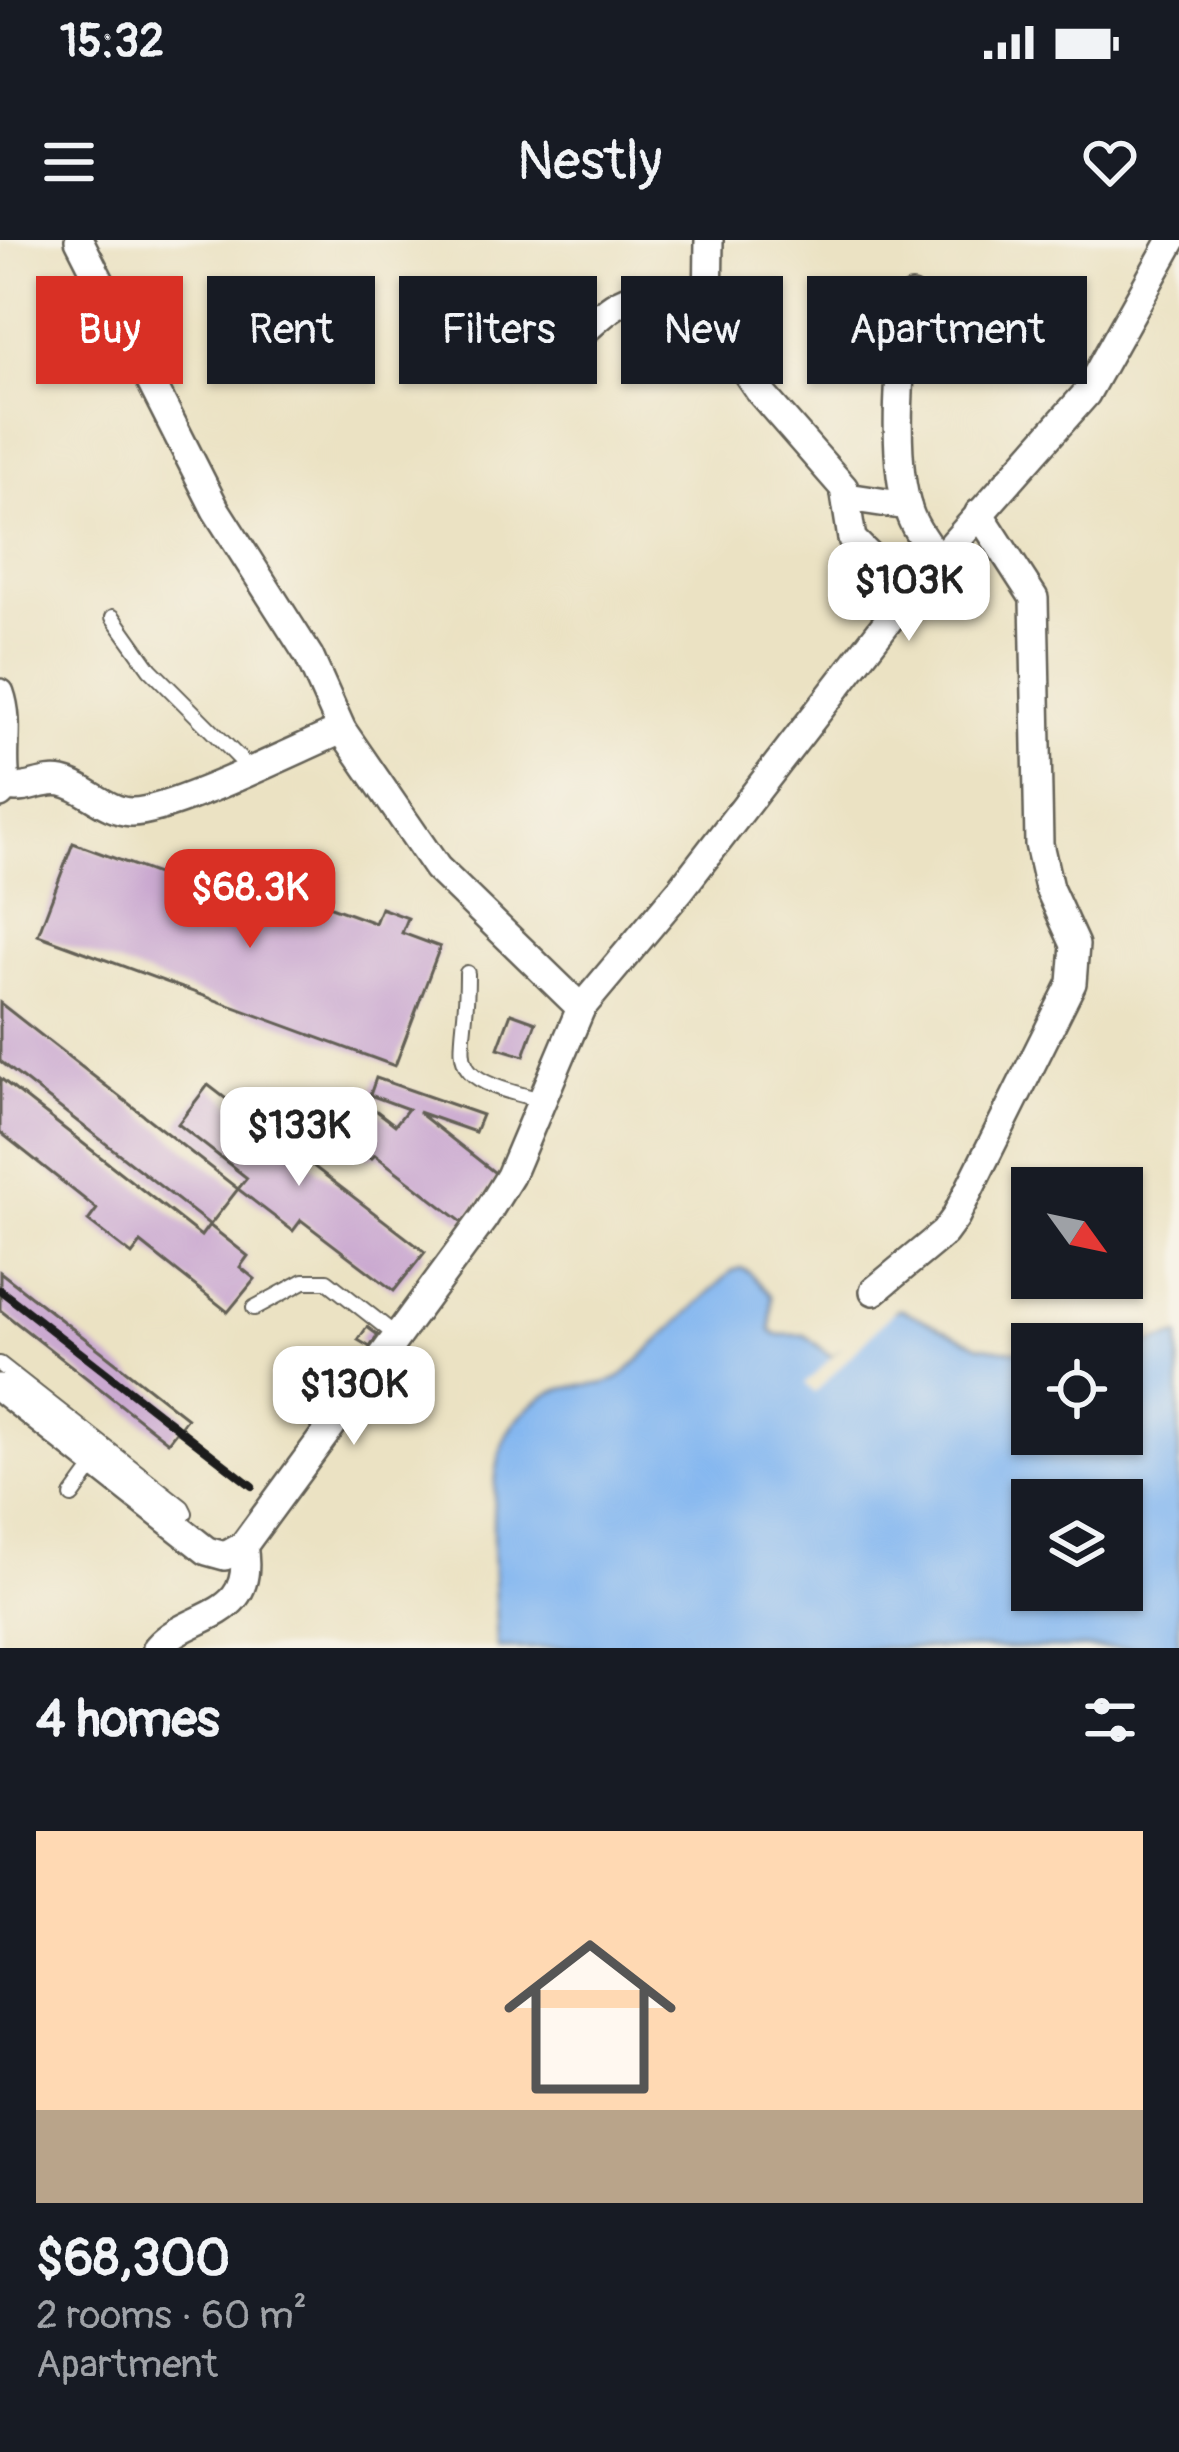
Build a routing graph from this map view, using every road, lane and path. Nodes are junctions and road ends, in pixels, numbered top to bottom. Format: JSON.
{"nodes":[{"id":1,"x":79,"y":240,"type":"edge"},
{"id":2,"x":709,"y":240,"type":"edge"},
{"id":3,"x":1172,"y":240,"type":"edge"},
{"id":4,"x":708,"y":276,"type":"edge"},
{"id":5,"x":754,"y":384,"type":"edge"},
{"id":6,"x":900,"y":384,"type":"edge"},
{"id":7,"x":847,"y":497,"type":"junction"},
{"id":8,"x":907,"y":506,"type":"junction"},
{"id":9,"x":979,"y":513,"type":"junction"},
{"id":10,"x":938,"y":560,"type":"junction"},
{"id":11,"x":908,"y":595,"type":"junction"},
{"id":12,"x":113,"y":617,"type":"dead end"},
{"id":13,"x":0,"y":693,"type":"edge"},
{"id":14,"x":342,"y":730,"type":"junction"},
{"id":15,"x":250,"y":769,"type":"junction"},
{"id":16,"x":3,"y":790,"type":"edge"},
{"id":17,"x":467,"y":973,"type":"dead end"},
{"id":18,"x":581,"y":1008,"type":"junction"},
{"id":19,"x":542,"y":1100,"type":"junction"},
{"id":20,"x":874,"y":1291,"type":"dead end"},
{"id":21,"x":254,"y":1308,"type":"dead end"},
{"id":22,"x":398,"y":1336,"type":"junction"},
{"id":23,"x":0,"y":1364,"type":"edge"},
{"id":24,"x":0,"y":1388,"type":"edge"},
{"id":25,"x":96,"y":1462,"type":"junction"},
{"id":26,"x":72,"y":1496,"type":"dead end"},
{"id":27,"x":176,"y":1527,"type":"junction"},
{"id":28,"x":243,"y":1546,"type":"junction"},
{"id":29,"x":157,"y":1648,"type":"edge"}],
"edges":[{"from":1,"to":14,"type":"street"},
{"from":2,"to":4,"type":"street"},
{"from":3,"to":9,"type":"street"},
{"from":5,"to":7,"type":"street"},
{"from":6,"to":8,"type":"street"},
{"from":7,"to":8,"type":"street"},
{"from":7,"to":11,"type":"street"},
{"from":8,"to":10,"type":"street"},
{"from":9,"to":10,"type":"street"},
{"from":9,"to":20,"type":"street"},
{"from":10,"to":11,"type":"street"},
{"from":11,"to":18,"type":"street"},
{"from":12,"to":15,"type":"lane"},
{"from":13,"to":16,"type":"street"},
{"from":14,"to":15,"type":"street"},
{"from":14,"to":18,"type":"street"},
{"from":15,"to":16,"type":"street"},
{"from":17,"to":19,"type":"lane"},
{"from":18,"to":19,"type":"street"},
{"from":19,"to":22,"type":"street"},
{"from":21,"to":22,"type":"lane"},
{"from":22,"to":28,"type":"street"},
{"from":23,"to":27,"type":"lane"},
{"from":24,"to":25,"type":"street"},
{"from":25,"to":26,"type":"lane"},
{"from":25,"to":27,"type":"street"},
{"from":27,"to":28,"type":"street"},
{"from":28,"to":29,"type":"street"}]}
